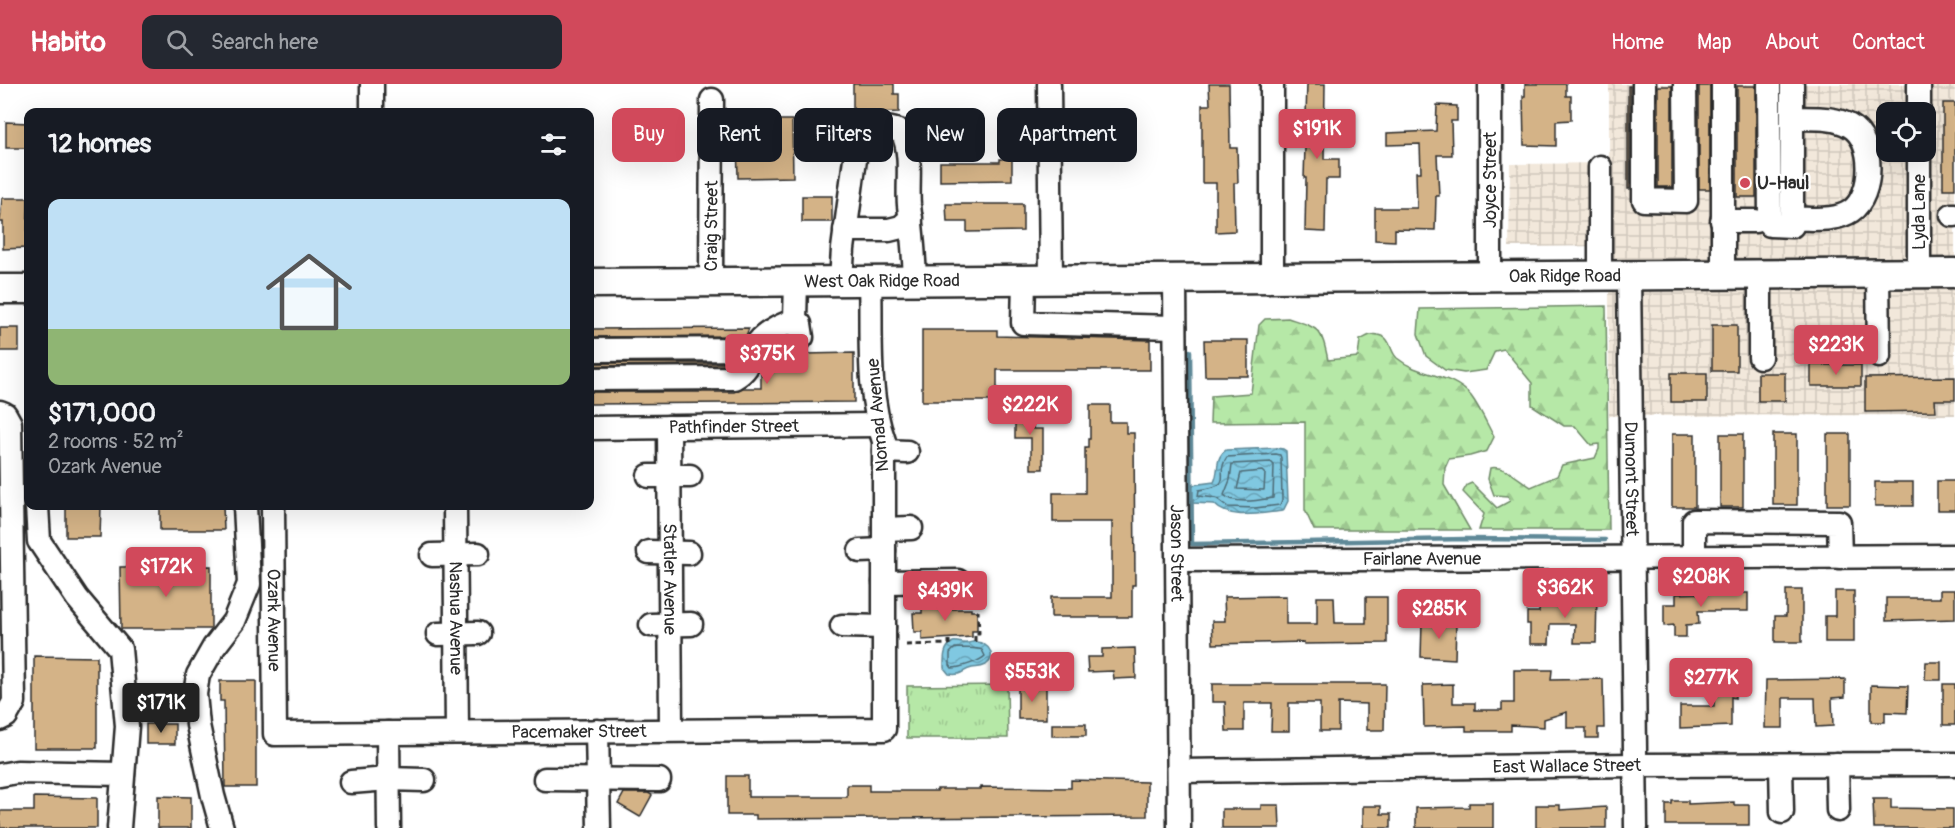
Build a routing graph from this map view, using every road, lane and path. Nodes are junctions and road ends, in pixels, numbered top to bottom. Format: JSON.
{"nodes":[{"id":1,"x":372,"y":84,"type":"edge"},
{"id":2,"x":1049,"y":84,"type":"edge"},
{"id":3,"x":1272,"y":84,"type":"edge"},
{"id":4,"x":1490,"y":84,"type":"edge"},
{"id":5,"x":1644,"y":84,"type":"edge"},
{"id":6,"x":1685,"y":84,"type":"edge"},
{"id":7,"x":1723,"y":84,"type":"edge"},
{"id":8,"x":1769,"y":84,"type":"edge"},
{"id":9,"x":1792,"y":84,"type":"edge"},
{"id":10,"x":1918,"y":84,"type":"edge"},
{"id":11,"x":712,"y":100,"type":"dead end"},
{"id":12,"x":1919,"y":102,"type":"edge"},
{"id":13,"x":372,"y":108,"type":"edge"},
{"id":14,"x":1792,"y":118,"type":"junction"},
{"id":15,"x":1919,"y":162,"type":"edge"},
{"id":16,"x":1600,"y":167,"type":"dead end"},
{"id":17,"x":911,"y":218,"type":"junction"},
{"id":18,"x":1792,"y":219,"type":"junction"},
{"id":19,"x":1722,"y":221,"type":"junction"},
{"id":20,"x":1755,"y":221,"type":"dead end"},
{"id":21,"x":845,"y":230,"type":"junction"},
{"id":22,"x":1919,"y":273,"type":"junction"},
{"id":23,"x":1955,"y":273,"type":"edge"},
{"id":24,"x":1724,"y":274,"type":"junction"},
{"id":25,"x":1760,"y":274,"type":"junction"},
{"id":26,"x":1878,"y":274,"type":"junction"},
{"id":27,"x":1600,"y":275,"type":"junction"},
{"id":28,"x":1629,"y":275,"type":"junction"},
{"id":29,"x":1490,"y":276,"type":"junction"},
{"id":30,"x":1272,"y":278,"type":"junction"},
{"id":31,"x":1175,"y":279,"type":"junction"},
{"id":32,"x":915,"y":280,"type":"junction"},
{"id":33,"x":1037,"y":280,"type":"junction"},
{"id":34,"x":796,"y":281,"type":"junction"},
{"id":35,"x":842,"y":281,"type":"junction"},
{"id":36,"x":870,"y":281,"type":"junction"},
{"id":37,"x":711,"y":282,"type":"junction"},
{"id":38,"x":594,"y":283,"type":"edge"},
{"id":39,"x":0,"y":289,"type":"edge"},
{"id":40,"x":24,"y":289,"type":"edge"},
{"id":41,"x":1175,"y":327,"type":"junction"},
{"id":42,"x":756,"y":349,"type":"junction"},
{"id":43,"x":594,"y":350,"type":"edge"},
{"id":44,"x":1879,"y":356,"type":"dead end"},
{"id":45,"x":1760,"y":357,"type":"dead end"},
{"id":46,"x":594,"y":380,"type":"edge"},
{"id":47,"x":0,"y":412,"type":"edge"},
{"id":48,"x":878,"y":425,"type":"junction"},
{"id":49,"x":594,"y":428,"type":"edge"},
{"id":50,"x":669,"y":428,"type":"junction"},
{"id":51,"x":884,"y":451,"type":"junction"},
{"id":52,"x":907,"y":452,"type":"dead end"},
{"id":53,"x":37,"y":510,"type":"edge"},
{"id":54,"x":245,"y":510,"type":"edge"},
{"id":55,"x":273,"y":510,"type":"edge"},
{"id":56,"x":455,"y":510,"type":"edge"},
{"id":57,"x":911,"y":528,"type":"dead end"},
{"id":58,"x":884,"y":540,"type":"junction"},
{"id":59,"x":860,"y":551,"type":"dead end"},
{"id":60,"x":478,"y":554,"type":"dead end"},
{"id":61,"x":432,"y":555,"type":"dead end"},
{"id":62,"x":455,"y":555,"type":"junction"},
{"id":63,"x":1955,"y":556,"type":"edge"},
{"id":64,"x":1840,"y":557,"type":"junction"},
{"id":65,"x":1631,"y":558,"type":"junction"},
{"id":66,"x":1694,"y":558,"type":"junction"},
{"id":67,"x":1178,"y":560,"type":"junction"},
{"id":68,"x":958,"y":581,"type":"dead end"},
{"id":69,"x":884,"y":582,"type":"junction"},
{"id":70,"x":978,"y":611,"type":"dead end"},
{"id":71,"x":842,"y":626,"type":"dead end"},
{"id":72,"x":884,"y":627,"type":"junction"},
{"id":73,"x":949,"y":640,"type":"dead end"},
{"id":74,"x":975,"y":642,"type":"dead end"},
{"id":75,"x":906,"y":645,"type":"dead end"},
{"id":76,"x":0,"y":719,"type":"edge"},
{"id":77,"x":884,"y":729,"type":"joint"},
{"id":78,"x":671,"y":730,"type":"junction"},
{"id":79,"x":597,"y":731,"type":"junction"},
{"id":80,"x":457,"y":732,"type":"junction"},
{"id":81,"x":388,"y":733,"type":"junction"},
{"id":82,"x":275,"y":734,"type":"joint"},
{"id":83,"x":1837,"y":764,"type":"junction"},
{"id":84,"x":1955,"y":764,"type":"edge"},
{"id":85,"x":1635,"y":765,"type":"junction"},
{"id":86,"x":1781,"y":765,"type":"junction"},
{"id":87,"x":1179,"y":771,"type":"junction"},
{"id":88,"x":123,"y":774,"type":"junction"},
{"id":89,"x":0,"y":775,"type":"edge"},
{"id":90,"x":388,"y":779,"type":"junction"},
{"id":91,"x":545,"y":779,"type":"dead end"},
{"id":92,"x":423,"y":780,"type":"dead end"},
{"id":93,"x":598,"y":780,"type":"junction"},
{"id":94,"x":659,"y":780,"type":"dead end"},
{"id":95,"x":351,"y":782,"type":"dead end"},
{"id":96,"x":1838,"y":810,"type":"dead end"},
{"id":97,"x":1782,"y":812,"type":"dead end"},
{"id":98,"x":119,"y":828,"type":"edge"},
{"id":99,"x":222,"y":828,"type":"edge"},
{"id":100,"x":389,"y":828,"type":"edge"},
{"id":101,"x":600,"y":828,"type":"edge"},
{"id":102,"x":1179,"y":828,"type":"edge"},
{"id":103,"x":1636,"y":828,"type":"edge"}],
"edges":[{"from":1,"to":13,"type":"street"},
{"from":2,"to":33,"type":"street"},
{"from":3,"to":30,"type":"street"},
{"from":4,"to":29,"type":"street","name":"Joyce Street"},
{"from":5,"to":6,"type":"street"},
{"from":7,"to":19,"type":"street"},
{"from":8,"to":18,"type":"street"},
{"from":9,"to":14,"type":"street"},
{"from":10,"to":12,"type":"street"},
{"from":11,"to":37,"type":"street","name":"Craig Street"},
{"from":14,"to":18,"type":"street"},
{"from":14,"to":18,"type":"street"},
{"from":15,"to":22,"type":"street","name":"Lyda Lane"},
{"from":16,"to":27,"type":"street"},
{"from":17,"to":21,"type":"street"},
{"from":17,"to":21,"type":"street"},
{"from":17,"to":32,"type":"street"},
{"from":19,"to":20,"type":"street"},
{"from":19,"to":24,"type":"street"},
{"from":21,"to":35,"type":"street"},
{"from":22,"to":23,"type":"main road","name":"Oak Ridge Road"},
{"from":22,"to":26,"type":"main road","name":"Oak Ridge Road"},
{"from":24,"to":25,"type":"main road","name":"Oak Ridge Road"},
{"from":24,"to":28,"type":"main road","name":"Oak Ridge Road"},
{"from":25,"to":26,"type":"main road","name":"Oak Ridge Road"},
{"from":25,"to":45,"type":"street"},
{"from":26,"to":44,"type":"street"},
{"from":27,"to":28,"type":"main road","name":"Oak Ridge Road"},
{"from":27,"to":29,"type":"main road","name":"Oak Ridge Road"},
{"from":28,"to":65,"type":"street","name":"Dumont Street"},
{"from":29,"to":30,"type":"main road","name":"Oak Ridge Road"},
{"from":30,"to":31,"type":"main road","name":"Oak Ridge Road"},
{"from":31,"to":33,"type":"main road","name":"West Oak Ridge Road"},
{"from":31,"to":41,"type":"street","name":"Jason Street"},
{"from":32,"to":33,"type":"main road","name":"West Oak Ridge Road"},
{"from":32,"to":36,"type":"main road","name":"West Oak Ridge Road"},
{"from":33,"to":41,"type":"street"},
{"from":34,"to":35,"type":"main road","name":"West Oak Ridge Road"},
{"from":34,"to":37,"type":"main road","name":"West Oak Ridge Road"},
{"from":34,"to":42,"type":"street"},
{"from":35,"to":36,"type":"main road","name":"West Oak Ridge Road"},
{"from":36,"to":48,"type":"street","name":"Nomad Avenue"},
{"from":37,"to":38,"type":"main road","name":"West Oak Ridge Road"},
{"from":39,"to":40,"type":"main road"},
{"from":41,"to":67,"type":"street","name":"Jason Street"},
{"from":42,"to":43,"type":"street"},
{"from":42,"to":46,"type":"street"},
{"from":47,"to":76,"type":"street"},
{"from":48,"to":50,"type":"street","name":"Pathfinder Street"},
{"from":48,"to":51,"type":"street","name":"Nomad Avenue"},
{"from":49,"to":50,"type":"street","name":"Pathfinder Street"},
{"from":50,"to":78,"type":"street","name":"Statler Avenue"},
{"from":51,"to":52,"type":"street"},
{"from":51,"to":58,"type":"street","name":"Nomad Avenue"},
{"from":53,"to":88,"type":"street"},
{"from":54,"to":99,"type":"street"},
{"from":55,"to":82,"type":"street","name":"Ozark Avenue"},
{"from":56,"to":62,"type":"street","name":"Nashua Avenue"},
{"from":57,"to":58,"type":"street"},
{"from":58,"to":59,"type":"street"},
{"from":58,"to":69,"type":"street","name":"Nomad Avenue"},
{"from":60,"to":62,"type":"street"},
{"from":61,"to":62,"type":"street"},
{"from":62,"to":80,"type":"street","name":"Nashua Avenue"},
{"from":63,"to":64,"type":"street","name":"Fairlane Avenue"},
{"from":64,"to":66,"type":"street","name":"Fairlane Avenue"},
{"from":64,"to":66,"type":"street"},
{"from":65,"to":66,"type":"street","name":"Fairlane Avenue"},
{"from":65,"to":67,"type":"street","name":"Fairlane Avenue"},
{"from":65,"to":85,"type":"street","name":"Dumont Street"},
{"from":67,"to":87,"type":"street","name":"Jason Street"},
{"from":68,"to":69,"type":"street"},
{"from":69,"to":72,"type":"street","name":"Nomad Avenue"},
{"from":70,"to":74,"type":"path"},
{"from":71,"to":72,"type":"street"},
{"from":72,"to":77,"type":"street","name":"Nomad Avenue"},
{"from":73,"to":75,"type":"path"},
{"from":77,"to":78,"type":"street","name":"Pacemaker Street"},
{"from":78,"to":79,"type":"street","name":"Pacemaker Street"},
{"from":79,"to":80,"type":"street","name":"Pacemaker Street"},
{"from":79,"to":93,"type":"street"},
{"from":80,"to":81,"type":"street","name":"Pacemaker Street"},
{"from":81,"to":82,"type":"street","name":"Pacemaker Street"},
{"from":81,"to":90,"type":"street"},
{"from":83,"to":84,"type":"street","name":"East Wallace Street"},
{"from":83,"to":86,"type":"street","name":"East Wallace Street"},
{"from":83,"to":96,"type":"street"},
{"from":85,"to":86,"type":"street","name":"East Wallace Street"},
{"from":85,"to":87,"type":"street","name":"East Wallace Street"},
{"from":85,"to":103,"type":"street","name":"Dumont Street"},
{"from":86,"to":97,"type":"street"},
{"from":87,"to":102,"type":"street","name":"Jason Street"},
{"from":88,"to":89,"type":"street"},
{"from":88,"to":98,"type":"street"},
{"from":90,"to":92,"type":"street"},
{"from":90,"to":95,"type":"street"},
{"from":90,"to":100,"type":"street"},
{"from":91,"to":93,"type":"street"},
{"from":93,"to":94,"type":"street"},
{"from":93,"to":101,"type":"street"}]}
